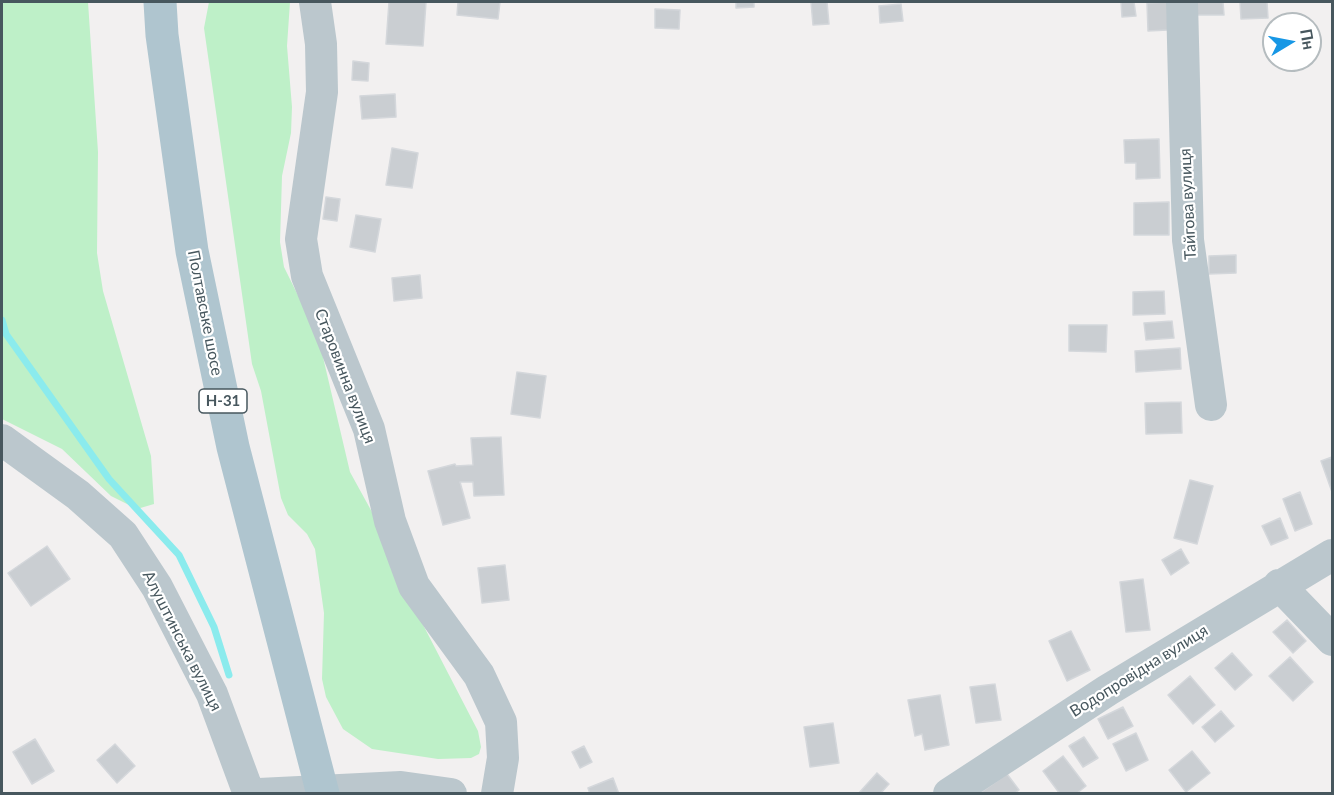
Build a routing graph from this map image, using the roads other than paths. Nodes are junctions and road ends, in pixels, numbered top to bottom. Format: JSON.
{"nodes":[{"id":1,"x":160,"y":2,"type":"edge"},
{"id":2,"x":315,"y":2,"type":"edge"},
{"id":3,"x":1182,"y":2,"type":"edge"},
{"id":4,"x":1211,"y":405,"type":"dead end"},
{"id":5,"x":2,"y":440,"type":"edge"},
{"id":6,"x":1332,"y":555,"type":"edge"},
{"id":7,"x":1279,"y":585,"type":"junction"},
{"id":8,"x":1332,"y":640,"type":"edge"},
{"id":9,"x":322,"y":791,"type":"edge"},
{"id":10,"x":249,"y":794,"type":"edge"},
{"id":11,"x":259,"y":794,"type":"edge"},
{"id":12,"x":451,"y":794,"type":"edge"},
{"id":13,"x":497,"y":794,"type":"edge"},
{"id":14,"x":949,"y":794,"type":"edge"}],
"edges":[{"from":1,"to":9,"type":"main road","name":"Полтавське шосе","number":"Н-31"},
{"from":2,"to":13,"type":"street","name":"Старовинна вулиця"},
{"from":3,"to":4,"type":"street","name":"Тайгова вулиця"},
{"from":5,"to":10,"type":"street","name":"Алуштинська вулиця"},
{"from":6,"to":7,"type":"street","name":"Водопровідна вулиця"},
{"from":7,"to":8,"type":"street"},
{"from":7,"to":14,"type":"street","name":"Водопровідна вулиця"},
{"from":9,"to":11,"type":"street"},
{"from":9,"to":12,"type":"street"}]}
